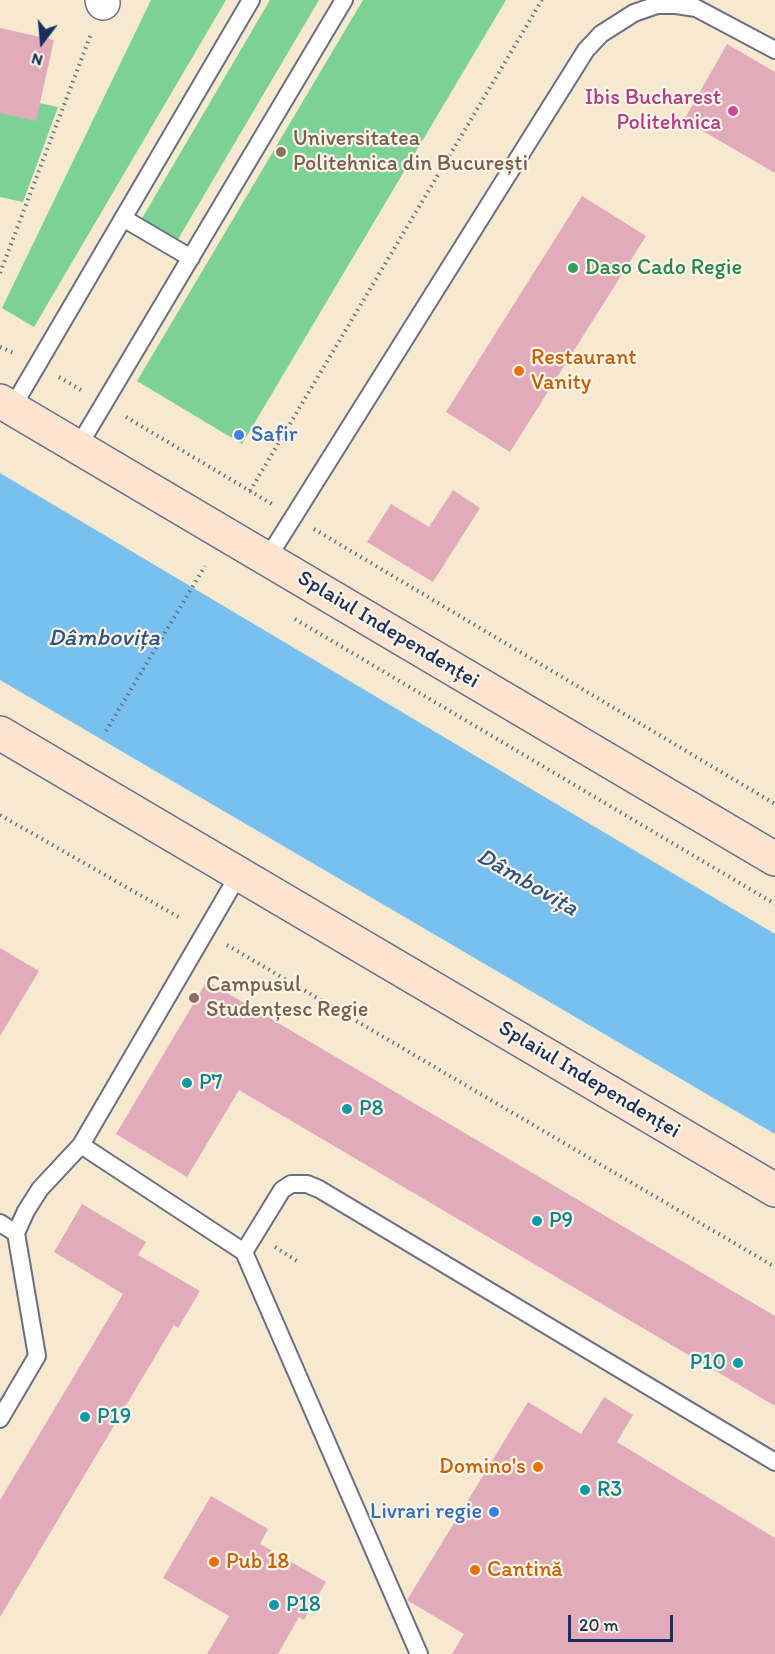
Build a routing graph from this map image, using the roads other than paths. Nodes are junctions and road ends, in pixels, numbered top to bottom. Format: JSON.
{"nodes":[{"id":1,"x":251,"y":0,"type":"edge"},
{"id":2,"x":344,"y":0,"type":"edge"},
{"id":3,"x":775,"y":50,"type":"edge"},
{"id":4,"x":123,"y":218,"type":"junction"},
{"id":5,"x":191,"y":258,"type":"junction"},
{"id":6,"x":6,"y":405,"type":"edge"},
{"id":7,"x":78,"y":447,"type":"junction"},
{"id":8,"x":267,"y":559,"type":"junction"},
{"id":9,"x":0,"y":733,"type":"edge"},
{"id":10,"x":775,"y":859,"type":"edge"},
{"id":11,"x":239,"y":874,"type":"junction"},
{"id":12,"x":81,"y":1145,"type":"junction"},
{"id":13,"x":775,"y":1190,"type":"edge"},
{"id":14,"x":0,"y":1223,"type":"edge"},
{"id":15,"x":16,"y":1233,"type":"junction"},
{"id":16,"x":244,"y":1252,"type":"junction"},
{"id":17,"x":0,"y":1419,"type":"edge"},
{"id":18,"x":775,"y":1462,"type":"edge"},
{"id":19,"x":419,"y":1654,"type":"edge"}],
"edges":[{"from":1,"to":4,"type":"lane"},
{"from":2,"to":5,"type":"lane"},
{"from":3,"to":8,"type":"lane"},
{"from":4,"to":5,"type":"lane"},
{"from":4,"to":6,"type":"lane"},
{"from":5,"to":7,"type":"lane"},
{"from":6,"to":7,"type":"main road","name":"Splaiul Independenței"},
{"from":7,"to":8,"type":"main road","name":"Splaiul Independenței"},
{"from":8,"to":10,"type":"main road","name":"Splaiul Independenței"},
{"from":9,"to":11,"type":"main road","name":"Splaiul Independenței"},
{"from":11,"to":12,"type":"lane"},
{"from":11,"to":13,"type":"main road","name":"Splaiul Independenței"},
{"from":12,"to":15,"type":"lane"},
{"from":12,"to":16,"type":"lane"},
{"from":14,"to":15,"type":"lane"},
{"from":15,"to":17,"type":"lane"},
{"from":16,"to":18,"type":"lane"},
{"from":16,"to":19,"type":"lane"}]}
